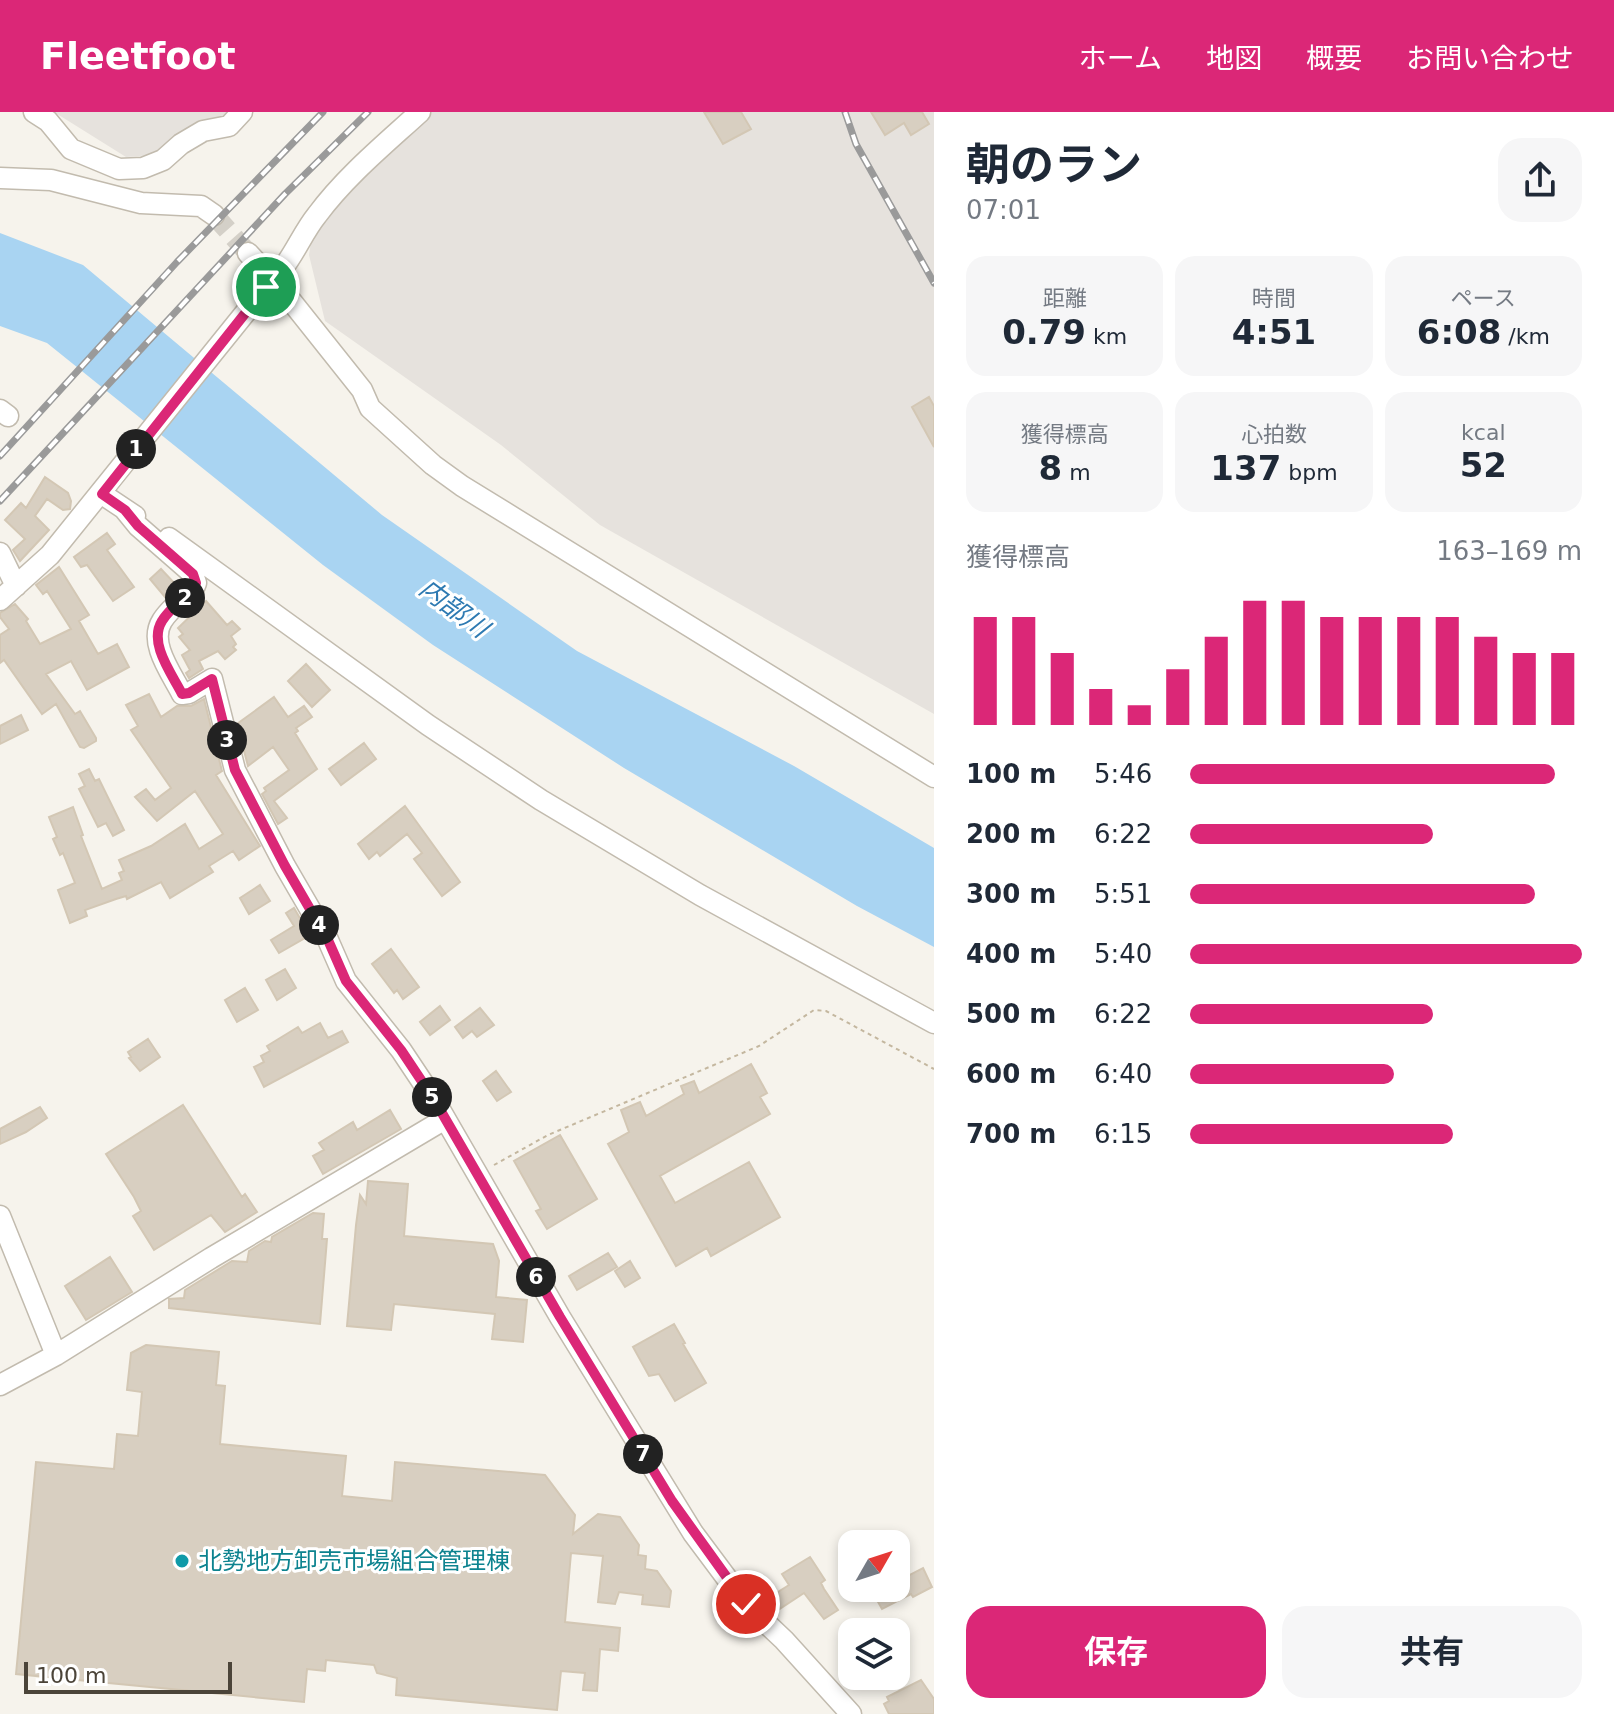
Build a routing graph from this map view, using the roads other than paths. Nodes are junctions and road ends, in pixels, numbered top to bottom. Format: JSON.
{"nodes":[{"id":1,"x":34,"y":112,"type":"edge"},
{"id":2,"x":242,"y":112,"type":"edge"},
{"id":3,"x":420,"y":112,"type":"edge"},
{"id":4,"x":0,"y":178,"type":"edge"},
{"id":5,"x":214,"y":215,"type":"tunnel mouth"},
{"id":6,"x":248,"y":253,"type":"tunnel mouth"},
{"id":7,"x":107,"y":486,"type":"junction"},
{"id":8,"x":125,"y":510,"type":"junction"},
{"id":9,"x":0,"y":553,"type":"edge"},
{"id":10,"x":16,"y":586,"type":"junction"},
{"id":11,"x":0,"y":600,"type":"edge"},
{"id":12,"x":934,"y":777,"type":"edge"},
{"id":13,"x":934,"y":1023,"type":"edge"},
{"id":14,"x":445,"y":1119,"type":"junction"},
{"id":15,"x":0,"y":1216,"type":"edge"},
{"id":16,"x":56,"y":1355,"type":"junction"},
{"id":17,"x":0,"y":1385,"type":"edge"},
{"id":18,"x":851,"y":1714,"type":"edge"}],
"edges":[{"from":1,"to":2,"type":"street"},
{"from":3,"to":7,"type":"street","bridge":true},
{"from":4,"to":5,"type":"street"},
{"from":6,"to":12,"type":"street"},
{"from":7,"to":8,"type":"street"},
{"from":7,"to":10,"type":"street"},
{"from":8,"to":13,"type":"street"},
{"from":8,"to":14,"type":"street"},
{"from":9,"to":10,"type":"street"},
{"from":10,"to":11,"type":"street"},
{"from":14,"to":16,"type":"street"},
{"from":14,"to":18,"type":"street"},
{"from":15,"to":16,"type":"street"},
{"from":16,"to":17,"type":"street"}]}
